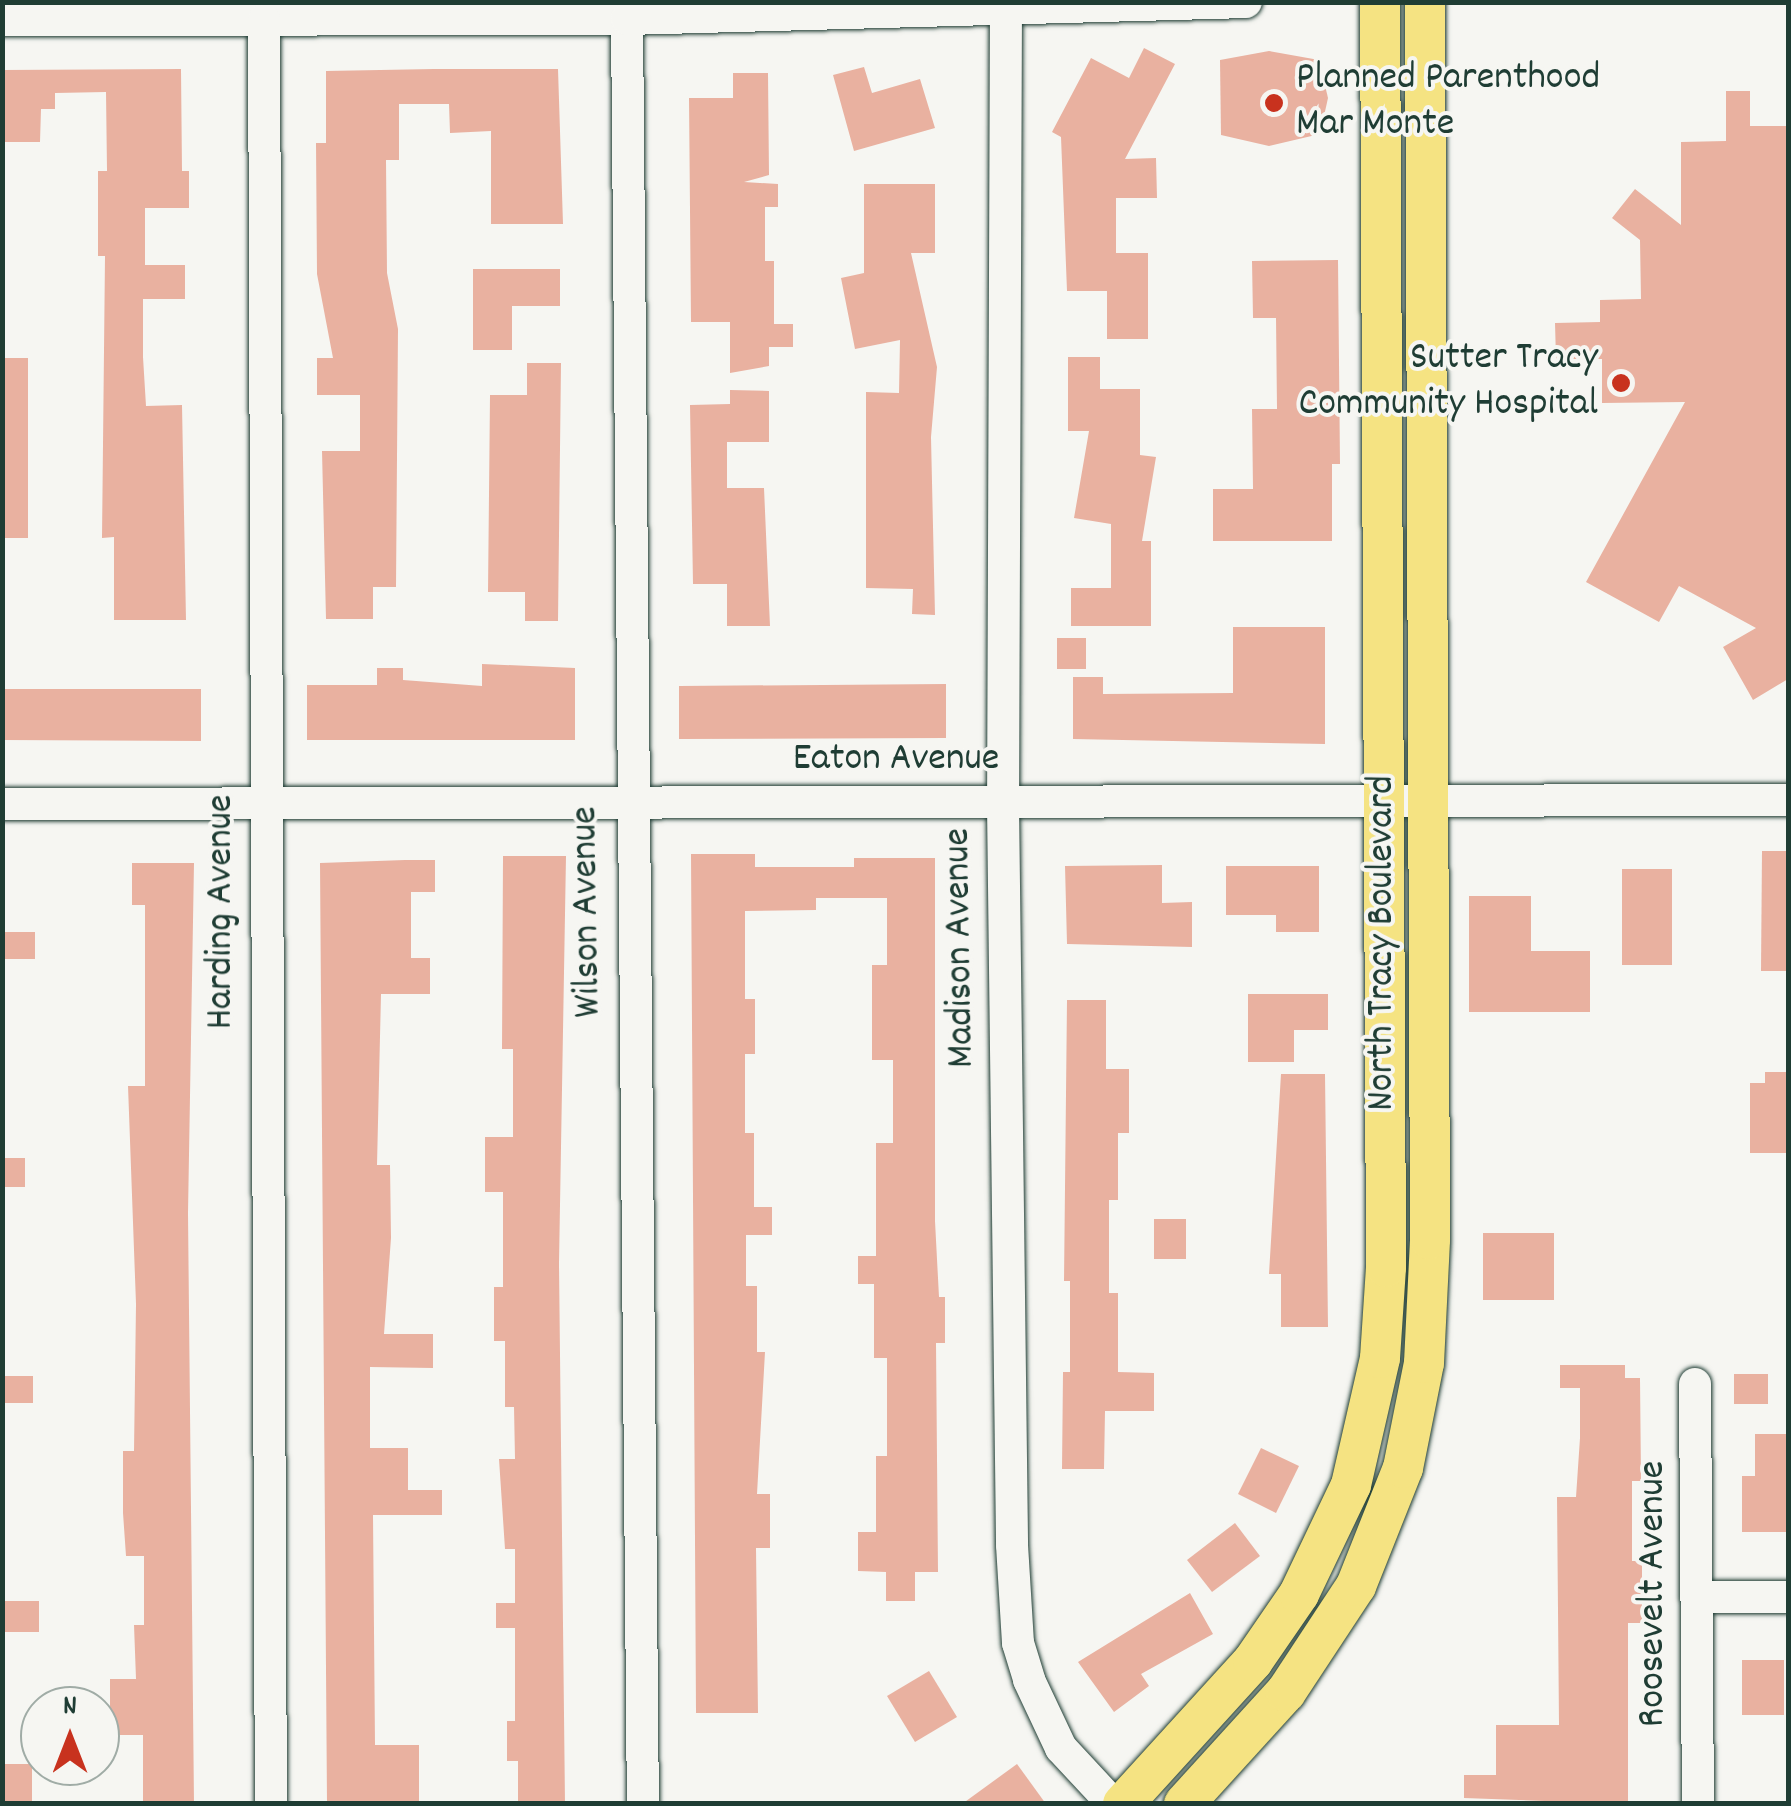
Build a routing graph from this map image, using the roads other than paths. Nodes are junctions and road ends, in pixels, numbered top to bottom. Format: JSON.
{"nodes":[{"id":1,"x":1246,"y":2,"type":"edge"},
{"id":2,"x":1380,"y":2,"type":"edge"},
{"id":3,"x":1425,"y":2,"type":"edge"},
{"id":4,"x":1006,"y":6,"type":"edge"},
{"id":5,"x":626,"y":19,"type":"junction"},
{"id":6,"x":2,"y":20,"type":"edge"},
{"id":7,"x":264,"y":20,"type":"junction"},
{"id":8,"x":1383,"y":800,"type":"junction"},
{"id":9,"x":1427,"y":800,"type":"junction"},
{"id":10,"x":1788,"y":800,"type":"edge"},
{"id":11,"x":264,"y":803,"type":"junction"},
{"id":12,"x":631,"y":803,"type":"junction"},
{"id":13,"x":2,"y":804,"type":"edge"},
{"id":14,"x":1003,"y":804,"type":"junction"},
{"id":15,"x":1695,"y":1384,"type":"dead end"},
{"id":16,"x":1698,"y":1597,"type":"junction"},
{"id":17,"x":1788,"y":1597,"type":"edge"},
{"id":18,"x":270,"y":1804,"type":"edge"},
{"id":19,"x":642,"y":1804,"type":"edge"},
{"id":20,"x":1113,"y":1804,"type":"edge"},
{"id":21,"x":1123,"y":1804,"type":"edge"},
{"id":22,"x":1184,"y":1804,"type":"edge"},
{"id":23,"x":1698,"y":1804,"type":"edge"}],
"edges":[{"from":1,"to":4,"type":"street"},
{"from":2,"to":8,"type":"main road","name":"North Tracy Boulevard"},
{"from":3,"to":9,"type":"main road","name":"North Tracy Boulevard"},
{"from":4,"to":5,"type":"street"},
{"from":4,"to":14,"type":"street","name":"Madison Avenue"},
{"from":5,"to":7,"type":"street"},
{"from":5,"to":12,"type":"street","name":"Wilson Avenue"},
{"from":6,"to":7,"type":"street"},
{"from":7,"to":11,"type":"street","name":"Harding Avenue"},
{"from":8,"to":9,"type":"street","name":"Eaton Avenue"},
{"from":8,"to":14,"type":"street","name":"Eaton Avenue"},
{"from":8,"to":21,"type":"main road","name":"North Tracy Boulevard"},
{"from":9,"to":10,"type":"street","name":"Eaton Avenue"},
{"from":9,"to":22,"type":"main road","name":"North Tracy Boulevard"},
{"from":11,"to":12,"type":"street","name":"Eaton Avenue"},
{"from":11,"to":13,"type":"street","name":"Eaton Avenue"},
{"from":11,"to":18,"type":"street","name":"Harding Avenue"},
{"from":12,"to":14,"type":"street","name":"Eaton Avenue"},
{"from":12,"to":19,"type":"street","name":"Wilson Avenue"},
{"from":14,"to":20,"type":"street","name":"Madison Avenue"},
{"from":15,"to":16,"type":"street","name":"Roosevelt Avenue"},
{"from":16,"to":17,"type":"street"},
{"from":16,"to":23,"type":"street","name":"Roosevelt Avenue"}]}
